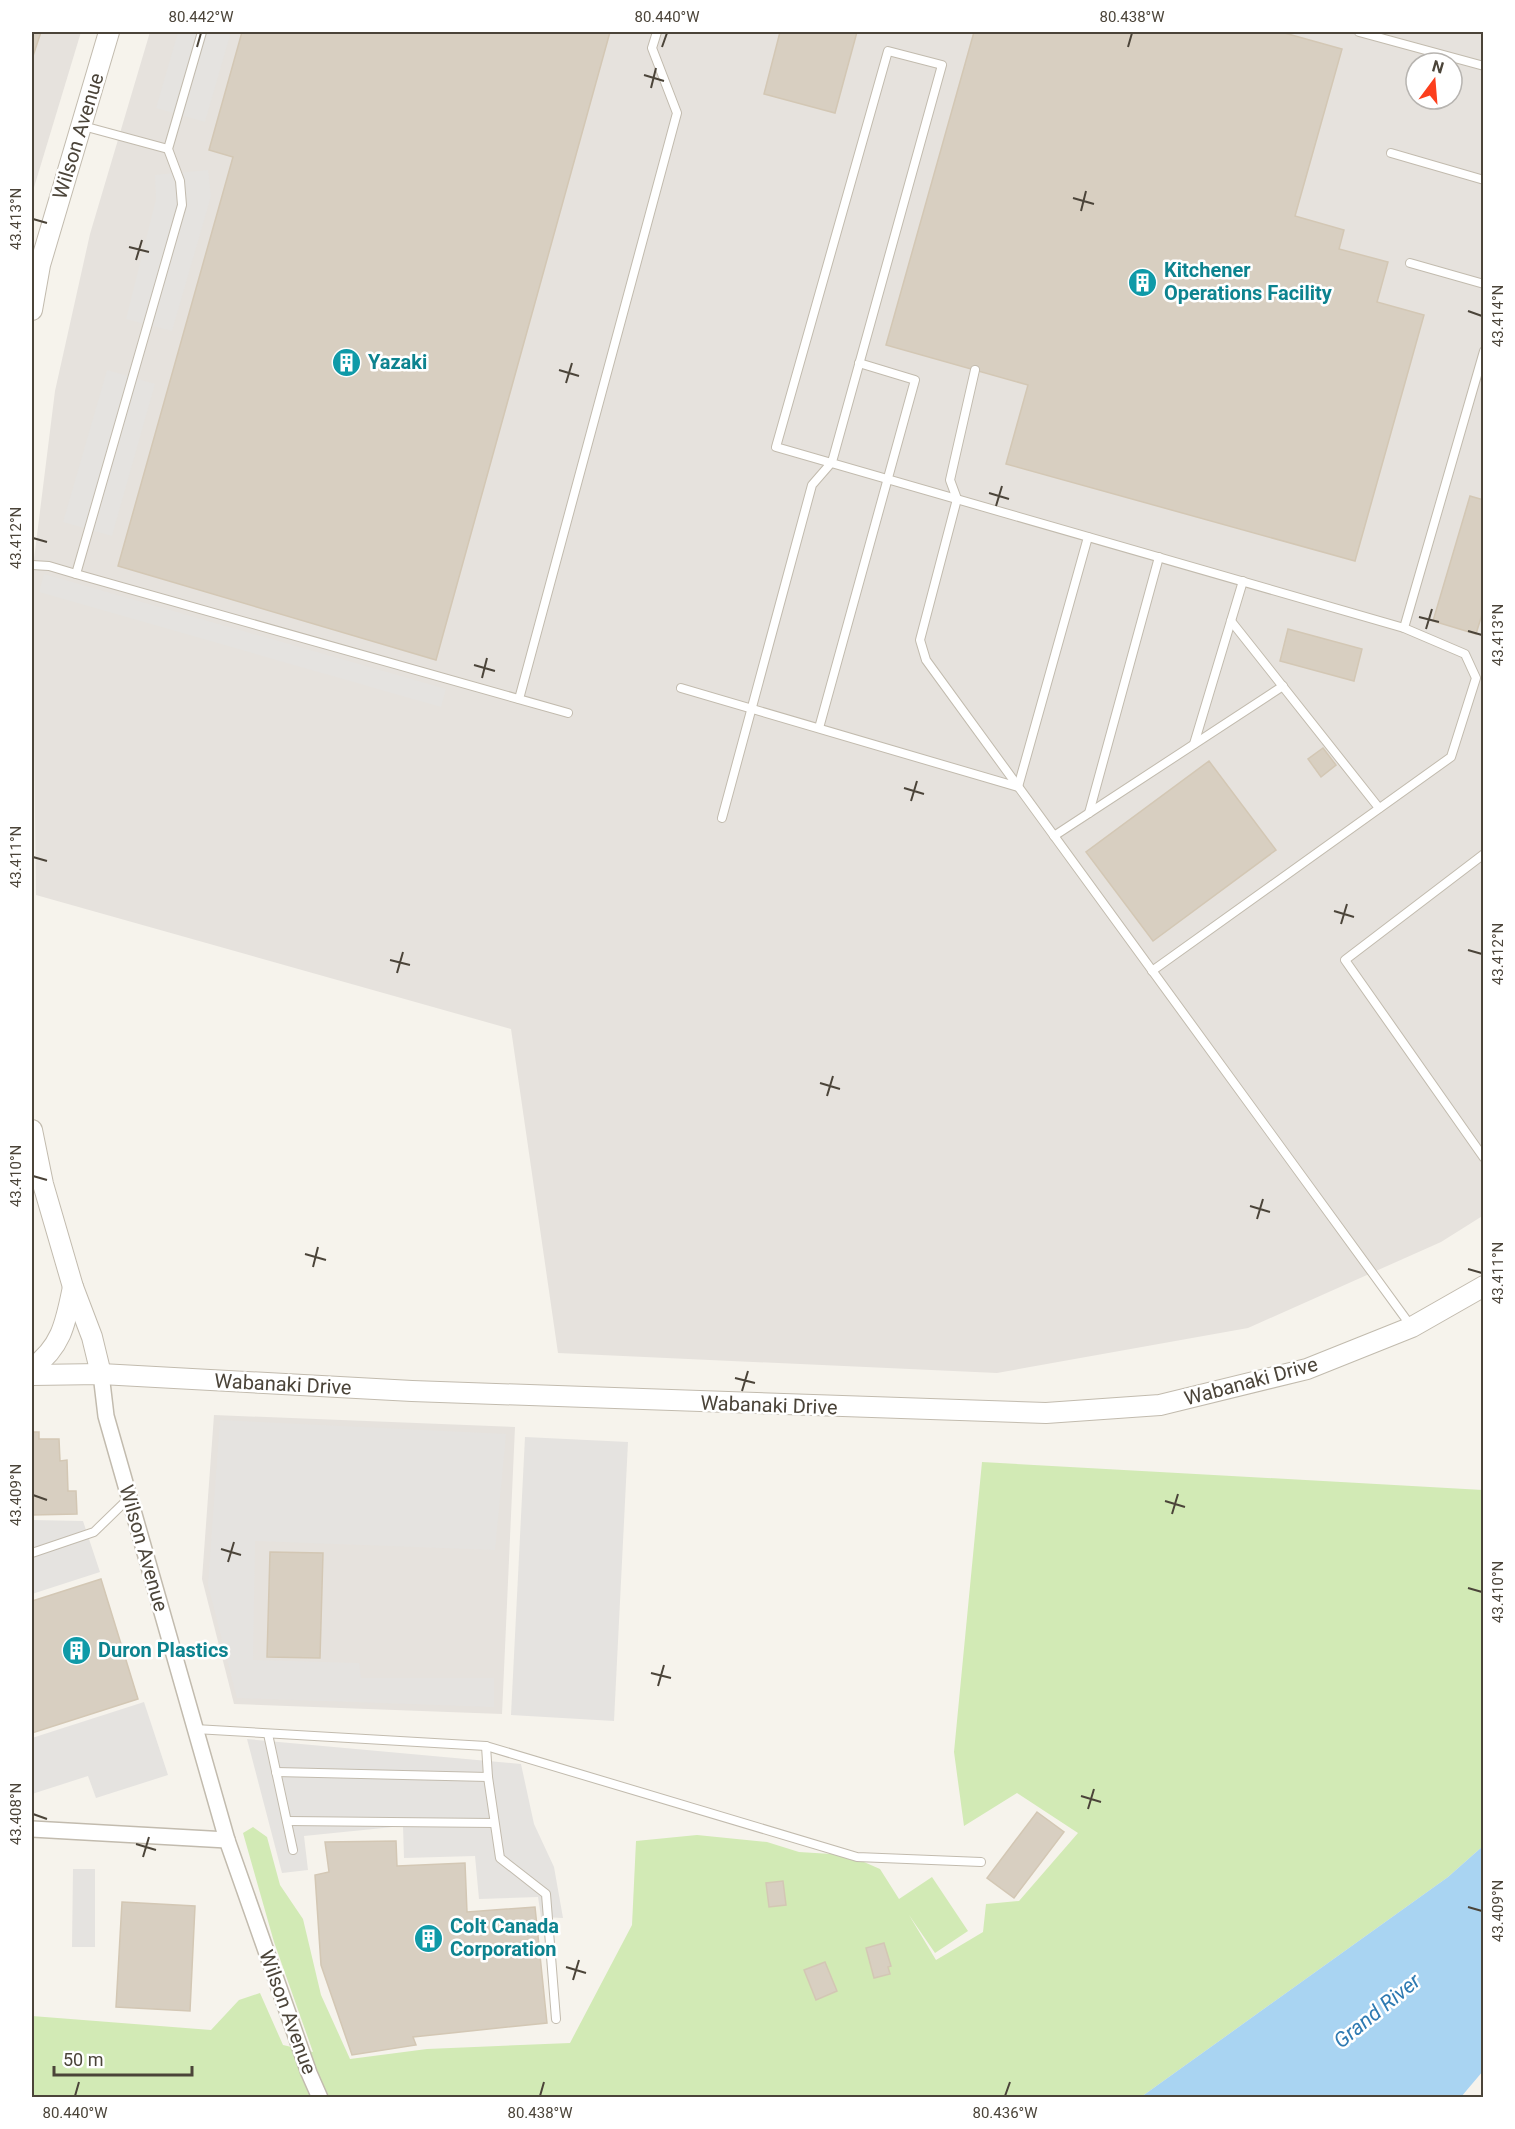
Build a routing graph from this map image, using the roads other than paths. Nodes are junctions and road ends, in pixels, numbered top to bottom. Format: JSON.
{"nodes":[{"id":1,"x":109,"y":32,"type":"edge"},
{"id":2,"x":202,"y":32,"type":"edge"},
{"id":3,"x":657,"y":32,"type":"edge"},
{"id":4,"x":1359,"y":32,"type":"edge"},
{"id":5,"x":1484,"y":66,"type":"edge"},
{"id":6,"x":81,"y":125,"type":"junction"},
{"id":7,"x":168,"y":149,"type":"junction"},
{"id":8,"x":1391,"y":153,"type":"dead end"},
{"id":9,"x":1484,"y":180,"type":"edge"},
{"id":10,"x":1410,"y":263,"type":"dead end"},
{"id":11,"x":1484,"y":284,"type":"edge"},
{"id":12,"x":32,"y":310,"type":"edge"},
{"id":13,"x":1484,"y":351,"type":"edge"},
{"id":14,"x":859,"y":363,"type":"junction"},
{"id":15,"x":975,"y":370,"type":"dead end"},
{"id":16,"x":832,"y":462,"type":"junction"},
{"id":17,"x":888,"y":479,"type":"junction"},
{"id":18,"x":957,"y":499,"type":"junction"},
{"id":19,"x":1088,"y":537,"type":"junction"},
{"id":20,"x":1159,"y":557,"type":"junction"},
{"id":21,"x":32,"y":565,"type":"edge"},
{"id":22,"x":76,"y":574,"type":"junction"},
{"id":23,"x":1243,"y":581,"type":"junction"},
{"id":24,"x":1232,"y":621,"type":"junction"},
{"id":25,"x":1404,"y":628,"type":"junction"},
{"id":26,"x":1282,"y":686,"type":"junction"},
{"id":27,"x":681,"y":688,"type":"dead end"},
{"id":28,"x":519,"y":699,"type":"junction"},
{"id":29,"x":752,"y":708,"type":"junction"},
{"id":30,"x":568,"y":713,"type":"dead end"},
{"id":31,"x":819,"y":728,"type":"junction"},
{"id":32,"x":1194,"y":744,"type":"junction"},
{"id":33,"x":1018,"y":787,"type":"junction"},
{"id":34,"x":1379,"y":808,"type":"junction"},
{"id":35,"x":1089,"y":813,"type":"junction"},
{"id":36,"x":722,"y":818,"type":"dead end"},
{"id":37,"x":1054,"y":836,"type":"junction"},
{"id":38,"x":1484,"y":854,"type":"edge"},
{"id":39,"x":1152,"y":971,"type":"junction"},
{"id":40,"x":32,"y":1130,"type":"edge"},
{"id":41,"x":1484,"y":1158,"type":"edge"},
{"id":42,"x":74,"y":1287,"type":"junction"},
{"id":43,"x":1484,"y":1287,"type":"edge"},
{"id":44,"x":1412,"y":1327,"type":"junction"},
{"id":45,"x":32,"y":1368,"type":"edge"},
{"id":46,"x":101,"y":1374,"type":"junction"},
{"id":47,"x":32,"y":1375,"type":"edge"},
{"id":48,"x":129,"y":1498,"type":"junction"},
{"id":49,"x":32,"y":1553,"type":"edge"},
{"id":50,"x":195,"y":1729,"type":"junction"},
{"id":51,"x":268,"y":1734,"type":"junction"},
{"id":52,"x":486,"y":1746,"type":"junction"},
{"id":53,"x":276,"y":1772,"type":"junction"},
{"id":54,"x":488,"y":1777,"type":"junction"},
{"id":55,"x":287,"y":1821,"type":"junction"},
{"id":56,"x":494,"y":1823,"type":"junction"},
{"id":57,"x":32,"y":1829,"type":"edge"},
{"id":58,"x":227,"y":1840,"type":"junction"},
{"id":59,"x":293,"y":1850,"type":"dead end"},
{"id":60,"x":981,"y":1862,"type":"dead end"},
{"id":61,"x":556,"y":2019,"type":"dead end"},
{"id":62,"x":320,"y":2097,"type":"edge"}],
"edges":[{"from":1,"to":6,"type":"street","name":"Wilson Avenue"},
{"from":2,"to":7,"type":"lane"},
{"from":3,"to":28,"type":"lane"},
{"from":4,"to":5,"type":"lane"},
{"from":6,"to":7,"type":"lane"},
{"from":6,"to":12,"type":"street","name":"Wilson Avenue"},
{"from":7,"to":22,"type":"lane"},
{"from":8,"to":9,"type":"lane"},
{"from":10,"to":11,"type":"lane"},
{"from":13,"to":25,"type":"lane"},
{"from":14,"to":16,"type":"lane"},
{"from":14,"to":16,"type":"lane"},
{"from":14,"to":17,"type":"lane"},
{"from":15,"to":18,"type":"lane"},
{"from":16,"to":17,"type":"lane"},
{"from":16,"to":29,"type":"lane"},
{"from":17,"to":18,"type":"lane"},
{"from":17,"to":31,"type":"lane"},
{"from":18,"to":19,"type":"lane"},
{"from":18,"to":33,"type":"lane"},
{"from":19,"to":20,"type":"lane"},
{"from":19,"to":33,"type":"lane"},
{"from":20,"to":23,"type":"lane"},
{"from":20,"to":35,"type":"lane"},
{"from":21,"to":22,"type":"lane"},
{"from":22,"to":28,"type":"lane"},
{"from":23,"to":24,"type":"lane"},
{"from":23,"to":25,"type":"lane"},
{"from":24,"to":26,"type":"lane"},
{"from":24,"to":32,"type":"lane"},
{"from":25,"to":34,"type":"lane"},
{"from":26,"to":32,"type":"lane"},
{"from":26,"to":34,"type":"lane"},
{"from":27,"to":29,"type":"lane"},
{"from":28,"to":30,"type":"lane"},
{"from":29,"to":31,"type":"lane"},
{"from":29,"to":36,"type":"lane"},
{"from":31,"to":33,"type":"lane"},
{"from":32,"to":35,"type":"lane"},
{"from":33,"to":37,"type":"lane"},
{"from":34,"to":39,"type":"lane"},
{"from":35,"to":37,"type":"lane"},
{"from":37,"to":39,"type":"lane"},
{"from":38,"to":41,"type":"lane"},
{"from":39,"to":44,"type":"lane"},
{"from":40,"to":42,"type":"street","name":"Wilson Avenue"},
{"from":42,"to":45,"type":"street"},
{"from":42,"to":46,"type":"street","name":"Wilson Avenue"},
{"from":43,"to":44,"type":"street","name":"Wabanaki Drive"},
{"from":44,"to":46,"type":"street","name":"Wabanaki Drive"},
{"from":46,"to":47,"type":"street","name":"Wabanaki Drive"},
{"from":46,"to":48,"type":"street","name":"Wilson Avenue"},
{"from":48,"to":49,"type":"lane"},
{"from":48,"to":50,"type":"street","name":"Wilson Avenue"},
{"from":50,"to":51,"type":"lane"},
{"from":50,"to":58,"type":"street","name":"Wilson Avenue"},
{"from":51,"to":52,"type":"lane"},
{"from":51,"to":53,"type":"lane"},
{"from":52,"to":54,"type":"lane"},
{"from":52,"to":60,"type":"lane"},
{"from":53,"to":54,"type":"lane"},
{"from":53,"to":55,"type":"lane"},
{"from":54,"to":56,"type":"lane"},
{"from":55,"to":56,"type":"lane"},
{"from":55,"to":59,"type":"lane"},
{"from":56,"to":61,"type":"lane"},
{"from":57,"to":58,"type":"street"},
{"from":58,"to":62,"type":"street","name":"Wilson Avenue"}]}
